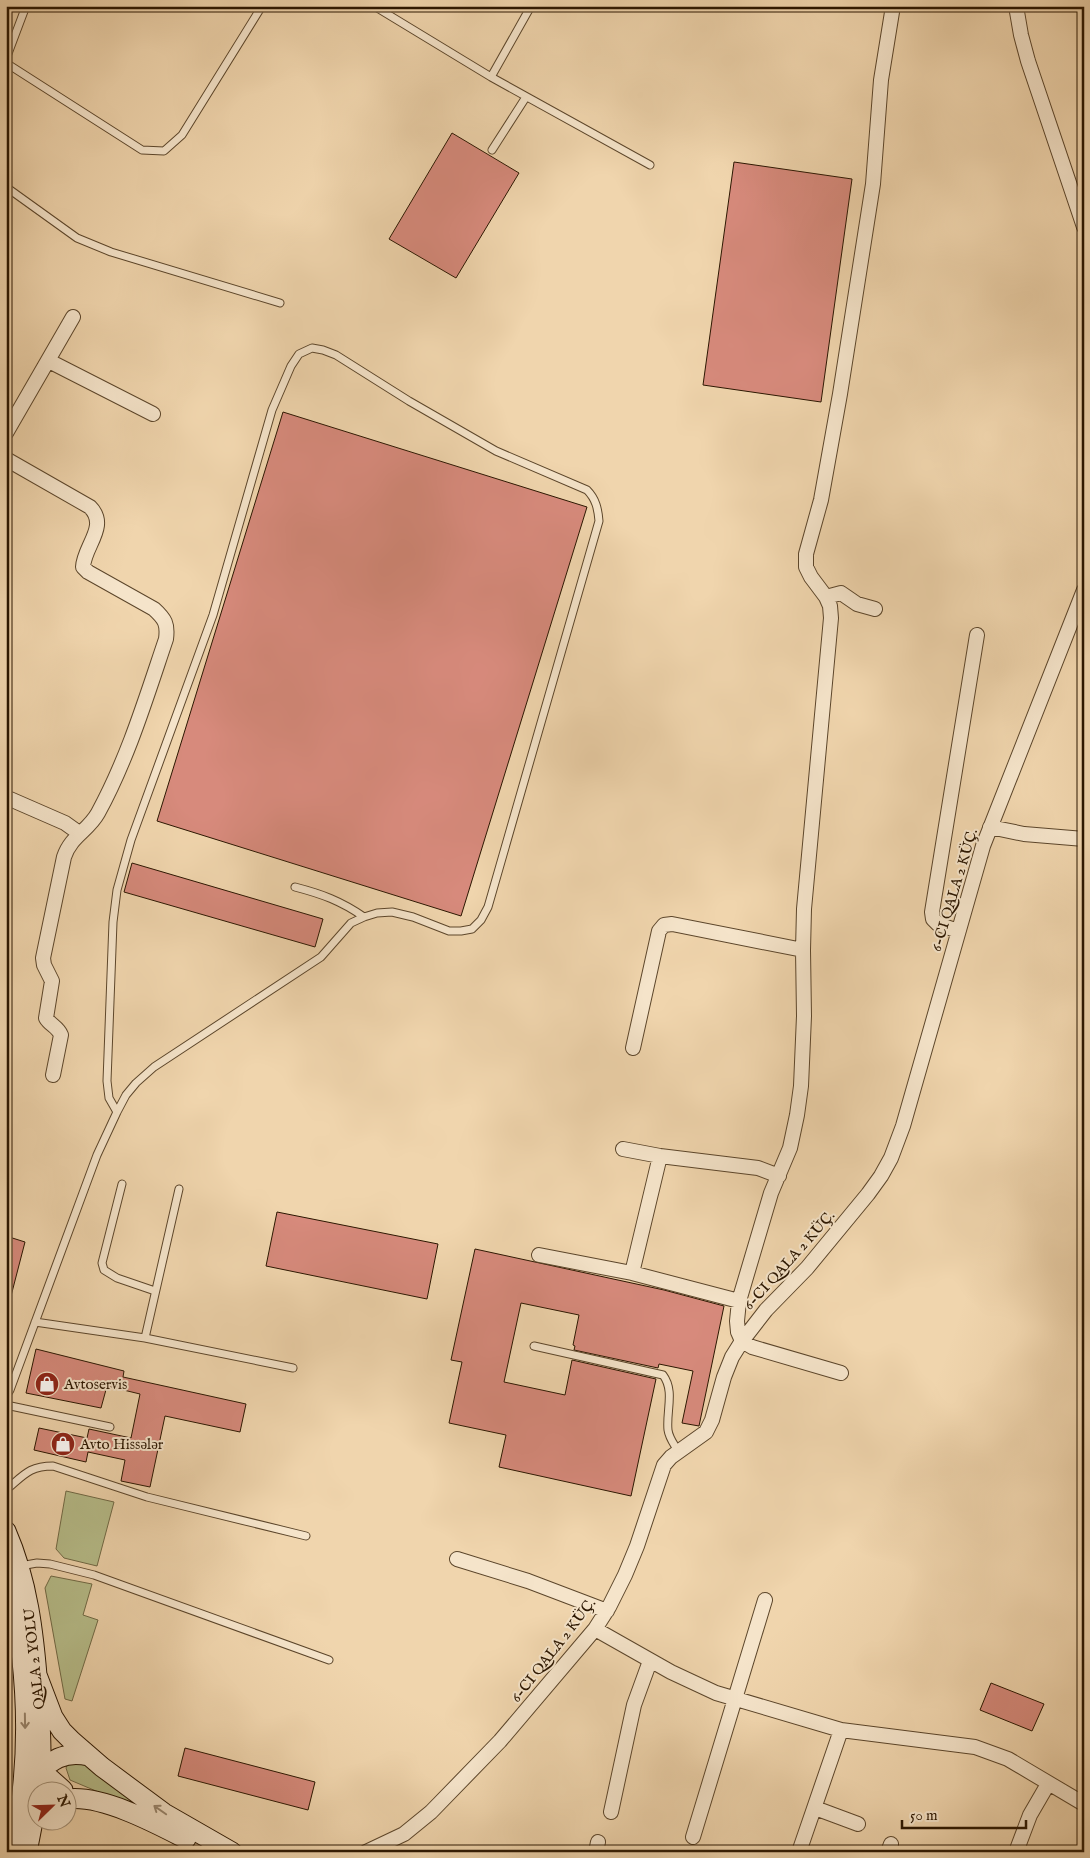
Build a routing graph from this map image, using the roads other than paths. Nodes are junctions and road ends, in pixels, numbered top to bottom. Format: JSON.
{"nodes":[{"id":1,"x":26,"y":6,"type":"edge"},
{"id":2,"x":262,"y":6,"type":"edge"},
{"id":3,"x":374,"y":6,"type":"edge"},
{"id":4,"x":531,"y":6,"type":"edge"},
{"id":5,"x":893,"y":6,"type":"edge"},
{"id":6,"x":1016,"y":6,"type":"edge"},
{"id":7,"x":6,"y":58,"type":"edge"},
{"id":8,"x":6,"y":64,"type":"edge"},
{"id":9,"x":491,"y":77,"type":"junction"},
{"id":10,"x":526,"y":97,"type":"junction"},
{"id":11,"x":492,"y":150,"type":"dead end"},
{"id":12,"x":650,"y":165,"type":"dead end"},
{"id":13,"x":6,"y":187,"type":"edge"},
{"id":14,"x":1084,"y":227,"type":"edge"},
{"id":15,"x":280,"y":302,"type":"dead end"},
{"id":16,"x":73,"y":317,"type":"dead end"},
{"id":17,"x":49,"y":361,"type":"junction"},
{"id":18,"x":153,"y":414,"type":"dead end"},
{"id":19,"x":6,"y":433,"type":"edge"},
{"id":20,"x":6,"y":459,"type":"edge"},
{"id":21,"x":1084,"y":590,"type":"edge"},
{"id":22,"x":826,"y":597,"type":"junction"},
{"id":23,"x":875,"y":609,"type":"dead end"},
{"id":24,"x":977,"y":635,"type":"dead end"},
{"id":25,"x":6,"y":799,"type":"edge"},
{"id":26,"x":990,"y":827,"type":"junction"},
{"id":27,"x":79,"y":833,"type":"junction"},
{"id":28,"x":1084,"y":839,"type":"edge"},
{"id":29,"x":295,"y":887,"type":"dead end"},
{"id":30,"x":364,"y":917,"type":"junction"},
{"id":31,"x":958,"y":931,"type":"junction"},
{"id":32,"x":803,"y":950,"type":"junction"},
{"id":33,"x":633,"y":1048,"type":"dead end"},
{"id":34,"x":53,"y":1075,"type":"dead end"},
{"id":35,"x":117,"y":1112,"type":"junction"},
{"id":36,"x":623,"y":1148,"type":"dead end"},
{"id":37,"x":660,"y":1156,"type":"junction"},
{"id":38,"x":779,"y":1176,"type":"junction"},
{"id":39,"x":122,"y":1184,"type":"dead end"},
{"id":40,"x":180,"y":1189,"type":"dead end"},
{"id":41,"x":539,"y":1256,"type":"dead end"},
{"id":42,"x":632,"y":1273,"type":"junction"},
{"id":43,"x":155,"y":1291,"type":"junction"},
{"id":44,"x":739,"y":1301,"type":"junction"},
{"id":45,"x":35,"y":1322,"type":"junction"},
{"id":46,"x":145,"y":1338,"type":"junction"},
{"id":47,"x":742,"y":1340,"type":"junction"},
{"id":48,"x":534,"y":1346,"type":"dead end"},
{"id":49,"x":293,"y":1368,"type":"dead end"},
{"id":50,"x":841,"y":1373,"type":"dead end"},
{"id":51,"x":6,"y":1396,"type":"edge"},
{"id":52,"x":6,"y":1405,"type":"edge"},
{"id":53,"x":110,"y":1427,"type":"dead end"},
{"id":54,"x":678,"y":1451,"type":"junction"},
{"id":55,"x":6,"y":1490,"type":"edge"},
{"id":56,"x":6,"y":1531,"type":"edge"},
{"id":57,"x":306,"y":1536,"type":"dead end"},
{"id":58,"x":457,"y":1559,"type":"dead end"},
{"id":59,"x":13,"y":1567,"type":"edge"},
{"id":60,"x":765,"y":1600,"type":"dead end"},
{"id":61,"x":606,"y":1611,"type":"junction"},
{"id":62,"x":595,"y":1628,"type":"junction"},
{"id":63,"x":329,"y":1660,"type":"dead end"},
{"id":64,"x":650,"y":1661,"type":"junction"},
{"id":65,"x":37,"y":1675,"type":"junction"},
{"id":66,"x":736,"y":1700,"type":"junction"},
{"id":67,"x":841,"y":1730,"type":"junction"},
{"id":68,"x":25,"y":1756,"type":"junction"},
{"id":69,"x":89,"y":1756,"type":"junction"},
{"id":70,"x":40,"y":1770,"type":"junction"},
{"id":71,"x":30,"y":1780,"type":"edge"},
{"id":72,"x":37,"y":1780,"type":"edge"},
{"id":73,"x":51,"y":1780,"type":"edge"},
{"id":74,"x":1048,"y":1784,"type":"junction"},
{"id":75,"x":78,"y":1797,"type":"edge"},
{"id":76,"x":1084,"y":1804,"type":"edge"},
{"id":77,"x":28,"y":1806,"type":"edge"},
{"id":78,"x":815,"y":1808,"type":"junction"},
{"id":79,"x":611,"y":1812,"type":"dead end"},
{"id":80,"x":858,"y":1824,"type":"dead end"},
{"id":81,"x":29,"y":1830,"type":"edge"},
{"id":82,"x":35,"y":1830,"type":"edge"},
{"id":83,"x":694,"y":1837,"type":"dead end"},
{"id":84,"x":28,"y":1845,"type":"edge"},
{"id":85,"x":12,"y":1852,"type":"edge"},
{"id":86,"x":210,"y":1852,"type":"edge"},
{"id":87,"x":232,"y":1852,"type":"edge"},
{"id":88,"x":366,"y":1852,"type":"edge"},
{"id":89,"x":799,"y":1852,"type":"edge"},
{"id":90,"x":1016,"y":1852,"type":"edge"}],
"edges":[{"from":1,"to":7,"type":"lane"},
{"from":2,"to":8,"type":"lane"},
{"from":3,"to":9,"type":"lane"},
{"from":4,"to":9,"type":"lane"},
{"from":5,"to":22,"type":"street"},
{"from":6,"to":14,"type":"street"},
{"from":9,"to":10,"type":"lane"},
{"from":10,"to":11,"type":"lane"},
{"from":10,"to":12,"type":"lane"},
{"from":13,"to":15,"type":"lane"},
{"from":16,"to":17,"type":"street"},
{"from":17,"to":18,"type":"street"},
{"from":17,"to":19,"type":"street"},
{"from":20,"to":27,"type":"street"},
{"from":21,"to":26,"type":"street"},
{"from":22,"to":23,"type":"street"},
{"from":22,"to":32,"type":"street"},
{"from":24,"to":31,"type":"street"},
{"from":25,"to":27,"type":"street"},
{"from":26,"to":28,"type":"street"},
{"from":26,"to":31,"type":"street"},
{"from":27,"to":34,"type":"street"},
{"from":29,"to":30,"type":"lane"},
{"from":30,"to":35,"type":"lane"},
{"from":30,"to":35,"type":"lane"},
{"from":31,"to":47,"type":"street"},
{"from":32,"to":33,"type":"street"},
{"from":32,"to":38,"type":"street"},
{"from":35,"to":45,"type":"lane"},
{"from":36,"to":37,"type":"street"},
{"from":37,"to":38,"type":"street"},
{"from":37,"to":42,"type":"street"},
{"from":38,"to":44,"type":"street"},
{"from":39,"to":43,"type":"lane"},
{"from":40,"to":43,"type":"lane"},
{"from":41,"to":42,"type":"street"},
{"from":42,"to":44,"type":"street"},
{"from":43,"to":46,"type":"lane"},
{"from":44,"to":47,"type":"street"},
{"from":45,"to":46,"type":"lane"},
{"from":45,"to":51,"type":"lane"},
{"from":46,"to":49,"type":"lane"},
{"from":47,"to":50,"type":"street"},
{"from":47,"to":54,"type":"street"},
{"from":48,"to":54,"type":"lane"},
{"from":52,"to":53,"type":"lane"},
{"from":54,"to":61,"type":"street"},
{"from":55,"to":57,"type":"lane"},
{"from":56,"to":59,"type":"main road","name":"QALA 2 YOLU"},
{"from":58,"to":61,"type":"street"},
{"from":59,"to":63,"type":"lane"},
{"from":59,"to":65,"type":"main road","name":"QALA 2 YOLU"},
{"from":59,"to":68,"type":"main road","name":"QALA 2 YOLU","one_way":true},
{"from":60,"to":66,"type":"street"},
{"from":61,"to":62,"type":"street"},
{"from":62,"to":64,"type":"street"},
{"from":62,"to":88,"type":"street"},
{"from":64,"to":66,"type":"street"},
{"from":64,"to":79,"type":"street"},
{"from":65,"to":69,"type":"main road"},
{"from":65,"to":70,"type":"main road","name":"QALA 2 YOLU"},
{"from":66,"to":67,"type":"street"},
{"from":66,"to":83,"type":"street"},
{"from":67,"to":74,"type":"street"},
{"from":67,"to":78,"type":"street"},
{"from":68,"to":70,"type":"main road"},
{"from":68,"to":71,"type":"main road","name":"QALA 2 YOLU"},
{"from":69,"to":70,"type":"main road"},
{"from":87,"to":69,"type":"main road","one_way":true},
{"from":70,"to":72,"type":"main road"},
{"from":70,"to":73,"type":"main road"},
{"from":74,"to":76,"type":"street"},
{"from":74,"to":90,"type":"street"},
{"from":75,"to":86,"type":"main road"},
{"from":77,"to":85,"type":"main road","name":"QALA 2 YOLU"},
{"from":78,"to":80,"type":"street"},
{"from":78,"to":89,"type":"street"},
{"from":81,"to":84,"type":"main road","name":"QALA 2 YOLU"},
{"from":82,"to":84,"type":"main road"}]}
